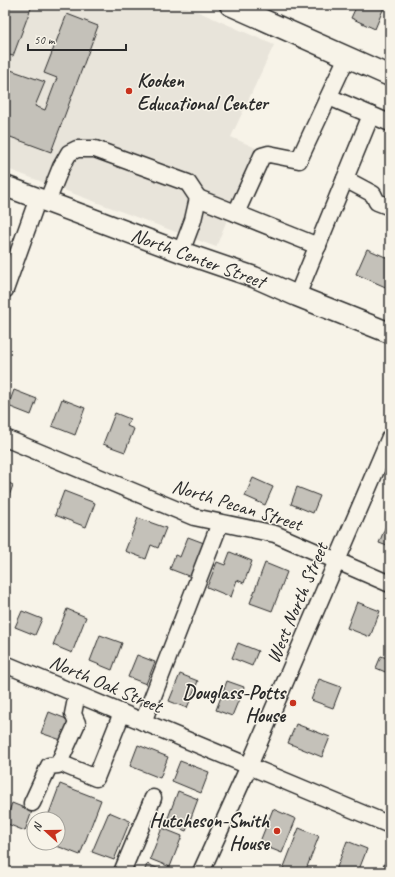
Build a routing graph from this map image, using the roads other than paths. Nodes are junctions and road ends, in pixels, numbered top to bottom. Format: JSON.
{"nodes":[{"id":1,"x":230,"y":5,"type":"edge"},
{"id":2,"x":347,"y":57,"type":"junction"},
{"id":3,"x":390,"y":76,"type":"edge"},
{"id":4,"x":329,"y":97,"type":"junction"},
{"id":5,"x":371,"y":115,"type":"junction"},
{"id":6,"x":390,"y":123,"type":"edge"},
{"id":7,"x":345,"y":179,"type":"junction"},
{"id":8,"x":5,"y":186,"type":"edge"},
{"id":9,"x":198,"y":198,"type":"junction"},
{"id":10,"x":43,"y":200,"type":"junction"},
{"id":11,"x":390,"y":208,"type":"edge"},
{"id":12,"x":236,"y":214,"type":"junction"},
{"id":13,"x":318,"y":246,"type":"junction"},
{"id":14,"x":181,"y":252,"type":"junction"},
{"id":15,"x":5,"y":290,"type":"edge"},
{"id":16,"x":297,"y":296,"type":"junction"},
{"id":17,"x":390,"y":333,"type":"edge"},
{"id":18,"x":390,"y":437,"type":"edge"},
{"id":19,"x":5,"y":438,"type":"edge"},
{"id":20,"x":220,"y":522,"type":"junction"},
{"id":21,"x":337,"y":562,"type":"junction"},
{"id":22,"x":390,"y":584,"type":"edge"},
{"id":23,"x":5,"y":664,"type":"edge"},
{"id":24,"x":77,"y":694,"type":"junction"},
{"id":25,"x":122,"y":713,"type":"junction"},
{"id":26,"x":143,"y":722,"type":"junction"},
{"id":27,"x":67,"y":766,"type":"dead end"},
{"id":28,"x":249,"y":766,"type":"junction"},
{"id":29,"x":152,"y":798,"type":"dead end"},
{"id":30,"x":32,"y":803,"type":"dead end"},
{"id":31,"x":390,"y":825,"type":"edge"},
{"id":32,"x":122,"y":872,"type":"edge"},
{"id":33,"x":201,"y":872,"type":"edge"}],
"edges":[{"from":1,"to":2,"type":"main road"},
{"from":2,"to":3,"type":"main road"},
{"from":2,"to":4,"type":"street"},
{"from":4,"to":5,"type":"street"},
{"from":4,"to":12,"type":"street"},
{"from":5,"to":6,"type":"street"},
{"from":5,"to":7,"type":"street"},
{"from":7,"to":11,"type":"street"},
{"from":7,"to":13,"type":"street"},
{"from":8,"to":10,"type":"main road","name":"North Center Street"},
{"from":9,"to":10,"type":"street"},
{"from":9,"to":12,"type":"street"},
{"from":9,"to":14,"type":"street"},
{"from":10,"to":14,"type":"main road","name":"North Center Street"},
{"from":10,"to":15,"type":"street"},
{"from":12,"to":13,"type":"street"},
{"from":13,"to":16,"type":"street"},
{"from":14,"to":16,"type":"main road","name":"North Center Street"},
{"from":16,"to":17,"type":"main road","name":"North Center Street"},
{"from":18,"to":21,"type":"street","name":"West North Street"},
{"from":19,"to":20,"type":"street","name":"North Pecan Street"},
{"from":20,"to":21,"type":"street","name":"North Pecan Street"},
{"from":20,"to":26,"type":"street"},
{"from":21,"to":22,"type":"street","name":"North Pecan Street"},
{"from":21,"to":28,"type":"street","name":"West North Street"},
{"from":23,"to":24,"type":"street","name":"North Oak Street"},
{"from":24,"to":25,"type":"street","name":"North Oak Street"},
{"from":24,"to":30,"type":"street"},
{"from":25,"to":26,"type":"street","name":"North Oak Street"},
{"from":25,"to":27,"type":"street"},
{"from":26,"to":28,"type":"street","name":"North Oak Street"},
{"from":28,"to":31,"type":"street","name":"North Oak Street"},
{"from":28,"to":33,"type":"street","name":"West North Street"},
{"from":29,"to":32,"type":"street"}]}
